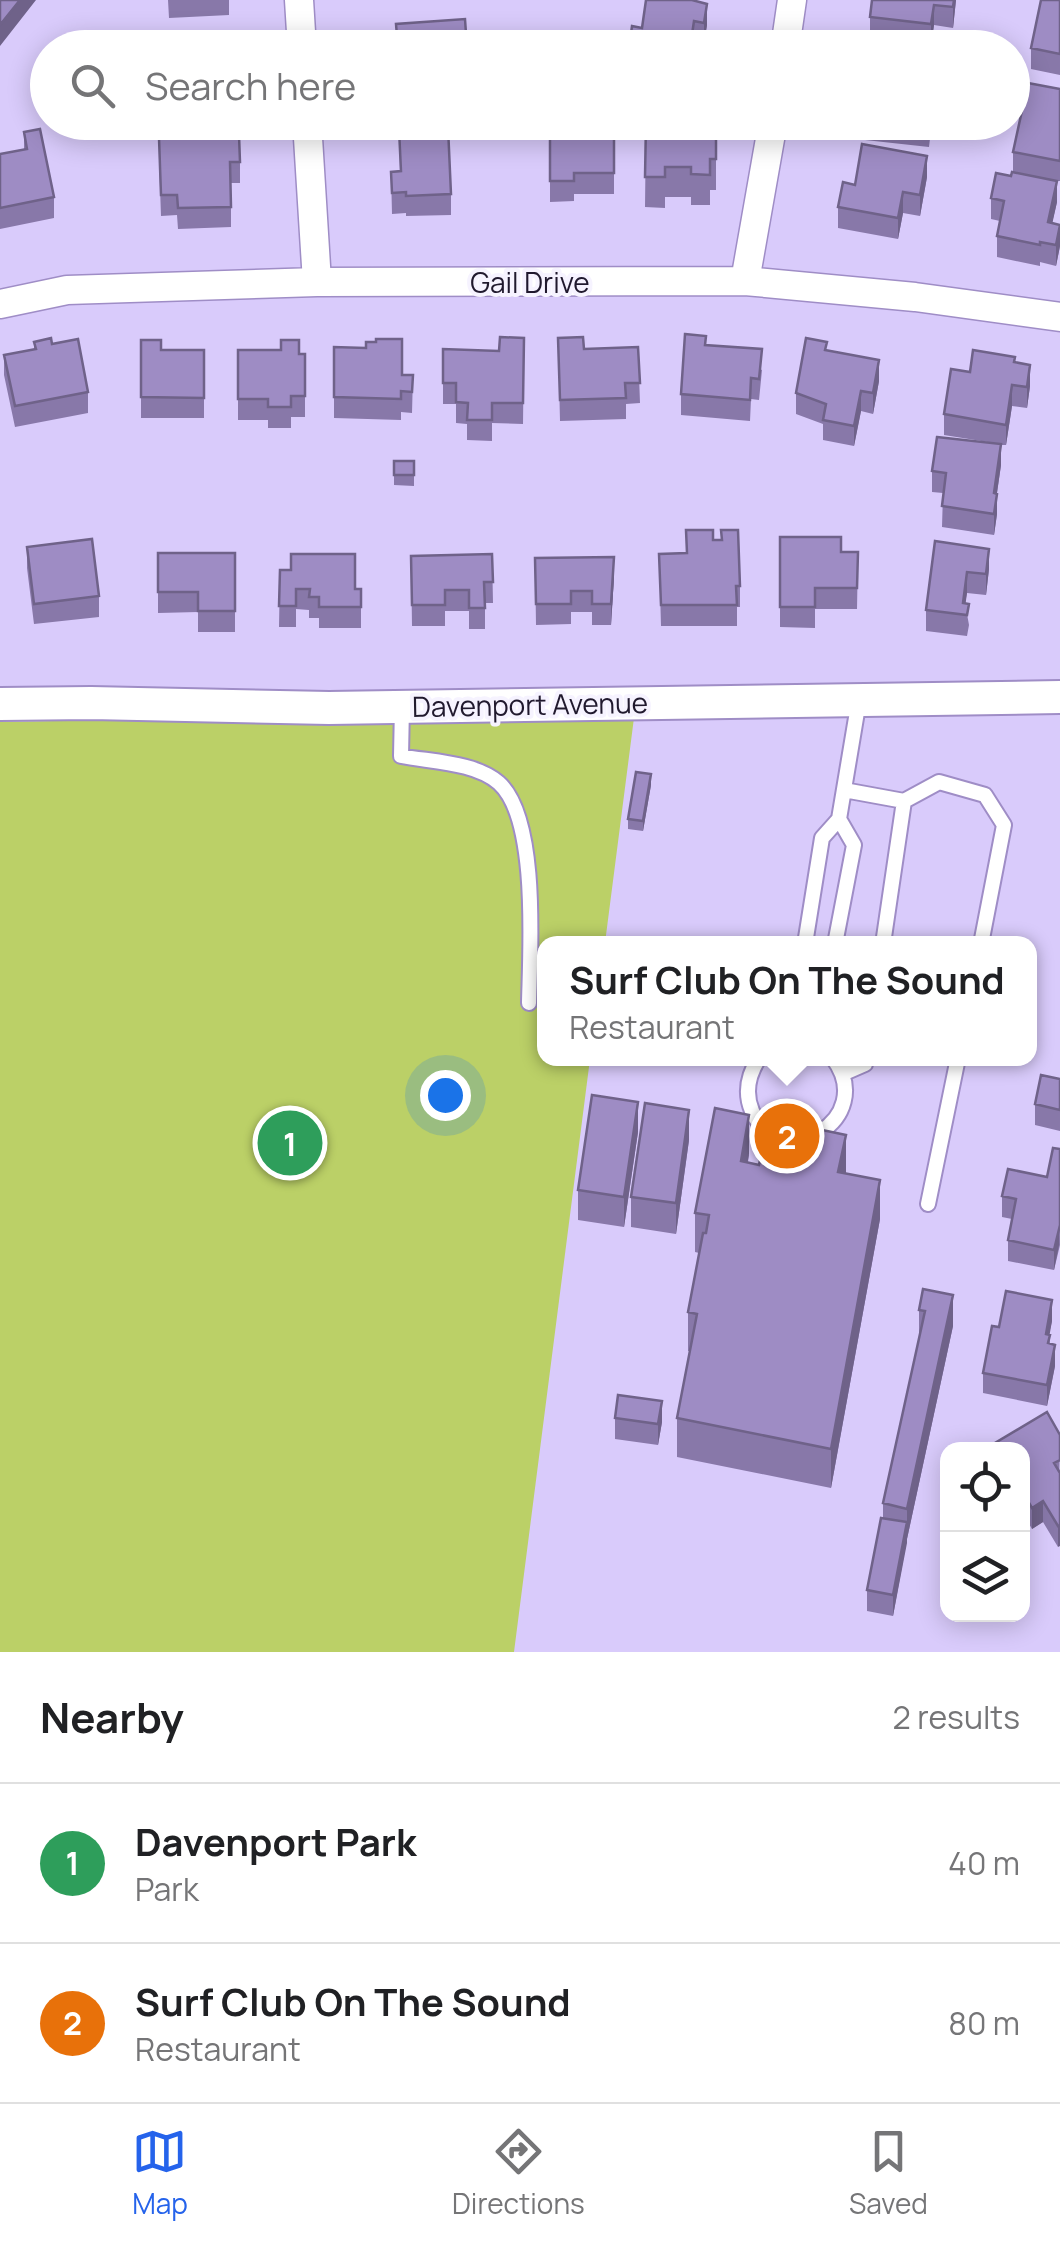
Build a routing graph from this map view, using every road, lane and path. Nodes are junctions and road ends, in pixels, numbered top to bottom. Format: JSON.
{"nodes":[{"id":1,"x":299,"y":0,"type":"edge"},
{"id":2,"x":792,"y":0,"type":"edge"},
{"id":3,"x":301,"y":30,"type":"edge"},
{"id":4,"x":787,"y":30,"type":"edge"},
{"id":5,"x":308,"y":140,"type":"edge"},
{"id":6,"x":770,"y":140,"type":"edge"},
{"id":7,"x":744,"y":281,"type":"junction"},
{"id":8,"x":317,"y":282,"type":"junction"},
{"id":9,"x":0,"y":304,"type":"edge"},
{"id":10,"x":1060,"y":317,"type":"edge"},
{"id":11,"x":1060,"y":698,"type":"edge"},
{"id":12,"x":859,"y":700,"type":"junction"},
{"id":13,"x":0,"y":704,"type":"edge"},
{"id":14,"x":402,"y":705,"type":"junction"},
{"id":15,"x":844,"y":790,"type":"junction"},
{"id":16,"x":904,"y":801,"type":"junction"},
{"id":17,"x":839,"y":819,"type":"junction"},
{"id":18,"x":806,"y":936,"type":"edge"},
{"id":19,"x":837,"y":936,"type":"edge"},
{"id":20,"x":884,"y":936,"type":"edge"},
{"id":21,"x":983,"y":936,"type":"edge"},
{"id":22,"x":528,"y":1003,"type":"dead end"},
{"id":23,"x":755,"y":1066,"type":"edge"},
{"id":24,"x":838,"y":1066,"type":"edge"},
{"id":25,"x":860,"y":1066,"type":"edge"},
{"id":26,"x":956,"y":1066,"type":"edge"},
{"id":27,"x":842,"y":1074,"type":"junction"},
{"id":28,"x":928,"y":1204,"type":"dead end"}],
"edges":[{"from":1,"to":3,"type":"street"},
{"from":2,"to":4,"type":"street"},
{"from":5,"to":8,"type":"street"},
{"from":6,"to":7,"type":"street"},
{"from":7,"to":8,"type":"street","name":"Gail Drive"},
{"from":7,"to":10,"type":"street","name":"Gail Drive"},
{"from":8,"to":9,"type":"street","name":"Gail Drive"},
{"from":11,"to":12,"type":"street","name":"Davenport Avenue"},
{"from":12,"to":14,"type":"street","name":"Davenport Avenue"},
{"from":12,"to":15,"type":"lane"},
{"from":13,"to":14,"type":"street","name":"Davenport Avenue"},
{"from":14,"to":22,"type":"lane"},
{"from":15,"to":16,"type":"lane"},
{"from":15,"to":17,"type":"lane"},
{"from":16,"to":20,"type":"lane"},
{"from":16,"to":21,"type":"lane"},
{"from":17,"to":18,"type":"lane"},
{"from":17,"to":19,"type":"lane"},
{"from":23,"to":27,"type":"lane"},
{"from":24,"to":27,"type":"lane"},
{"from":25,"to":27,"type":"lane"},
{"from":26,"to":28,"type":"lane"}]}
